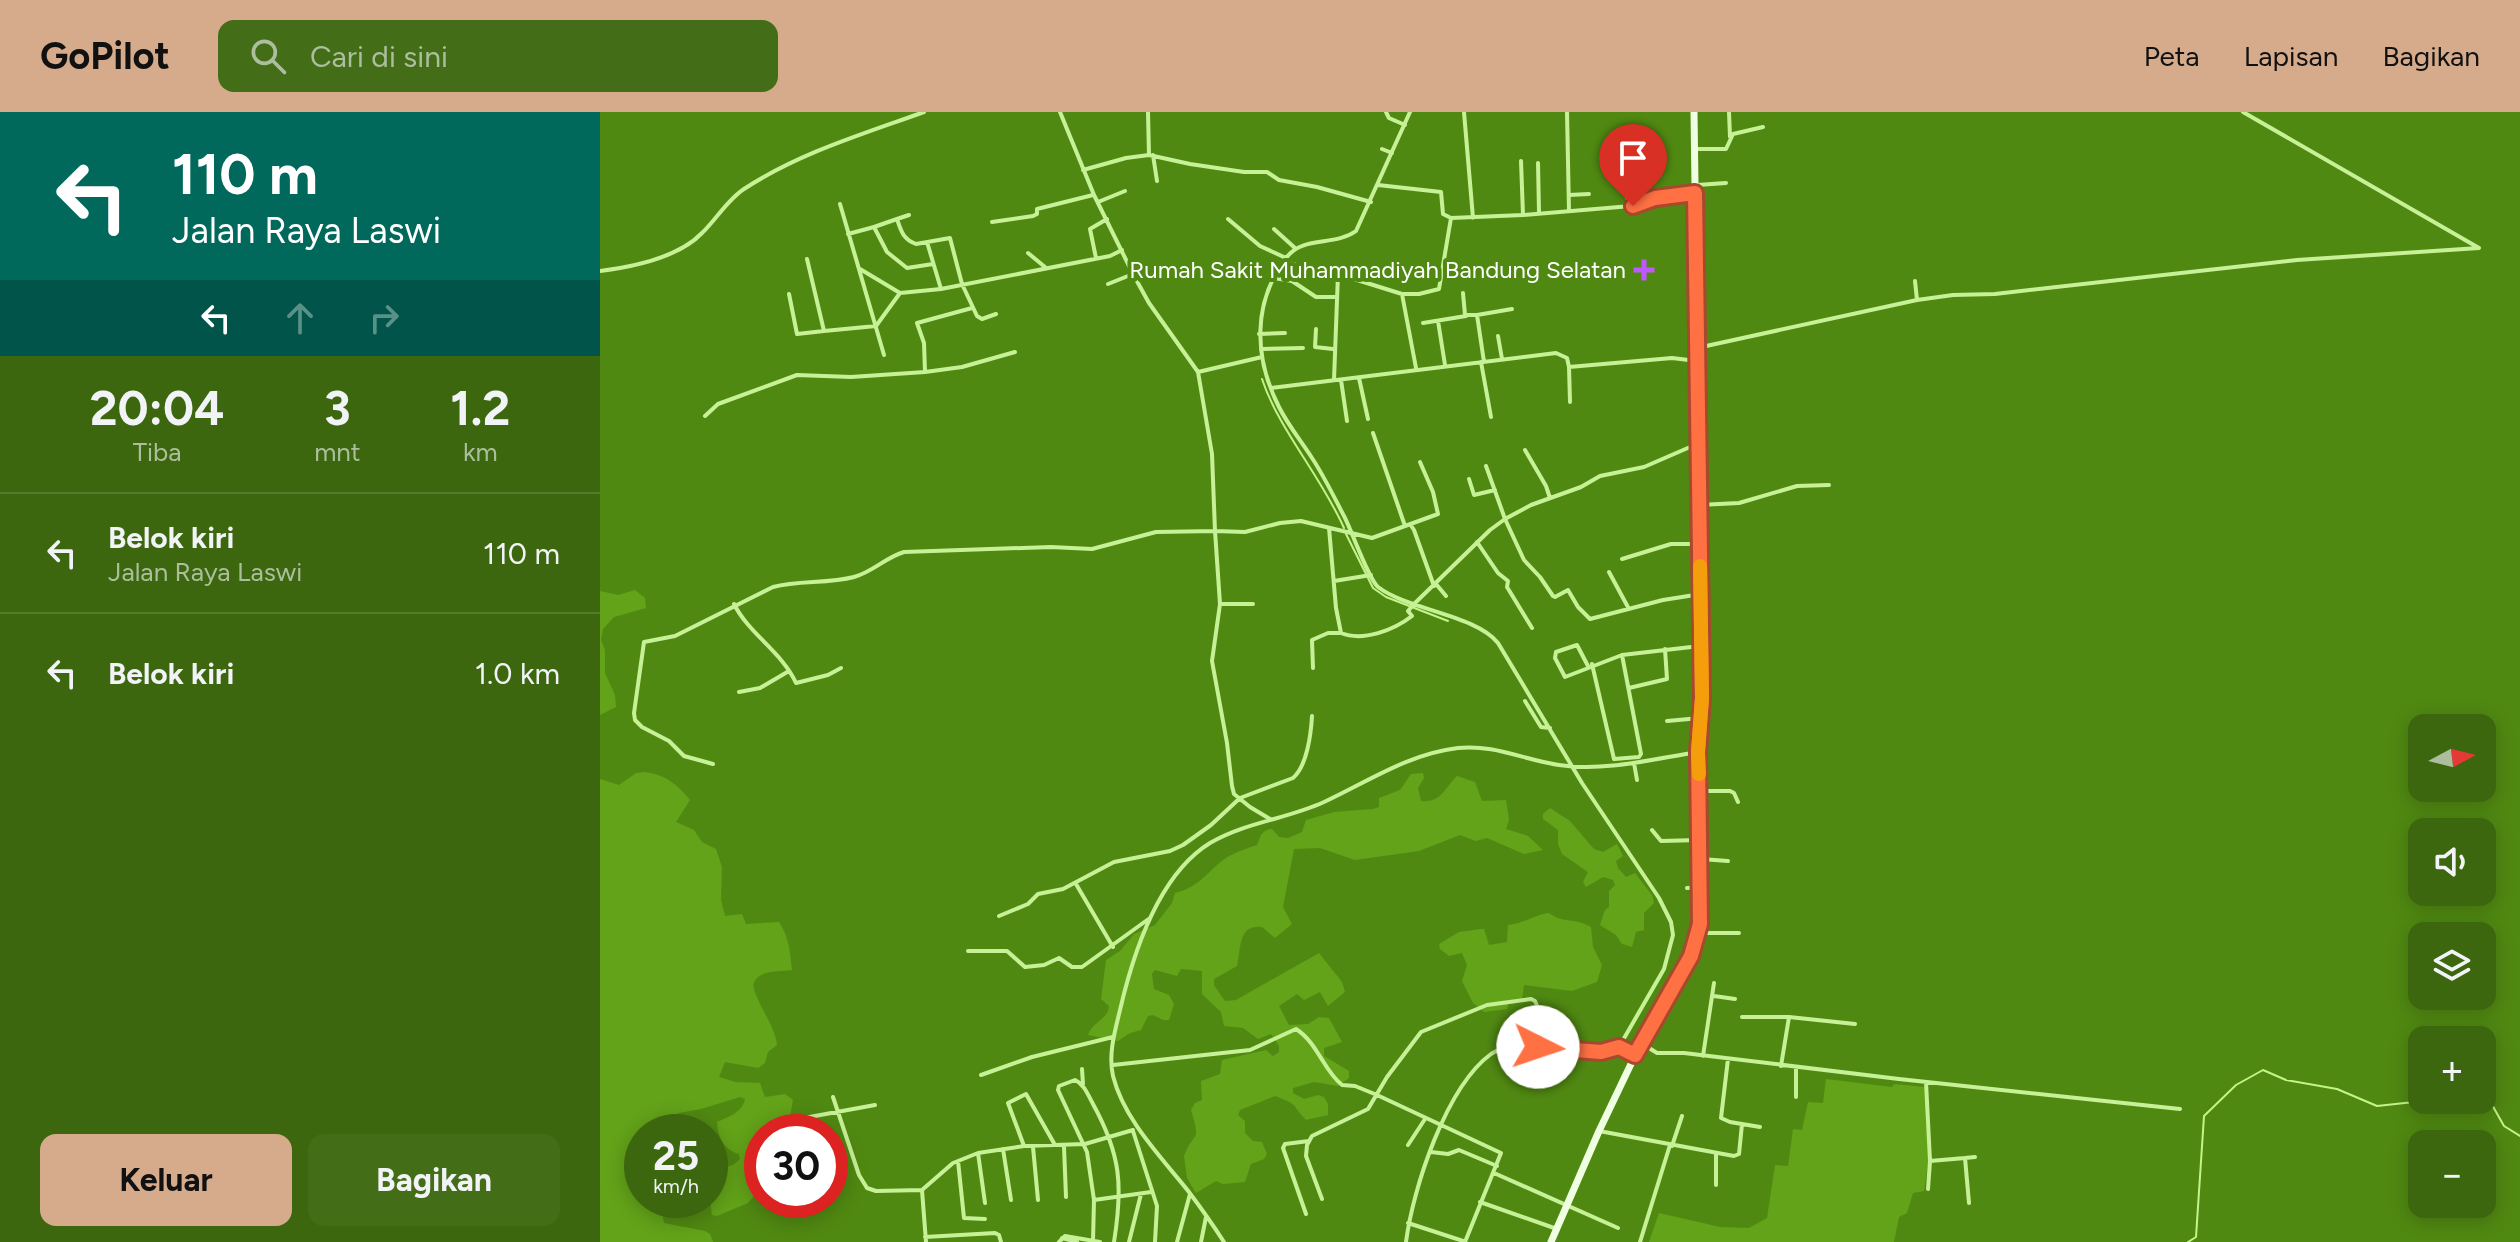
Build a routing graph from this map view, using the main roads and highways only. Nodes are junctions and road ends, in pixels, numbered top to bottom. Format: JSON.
{"nodes":[{"id":1,"x":1694,"y":112,"type":"edge"},
{"id":2,"x":1551,"y":1242,"type":"edge"}],
"edges":[{"from":1,"to":2,"type":"main road"}]}
